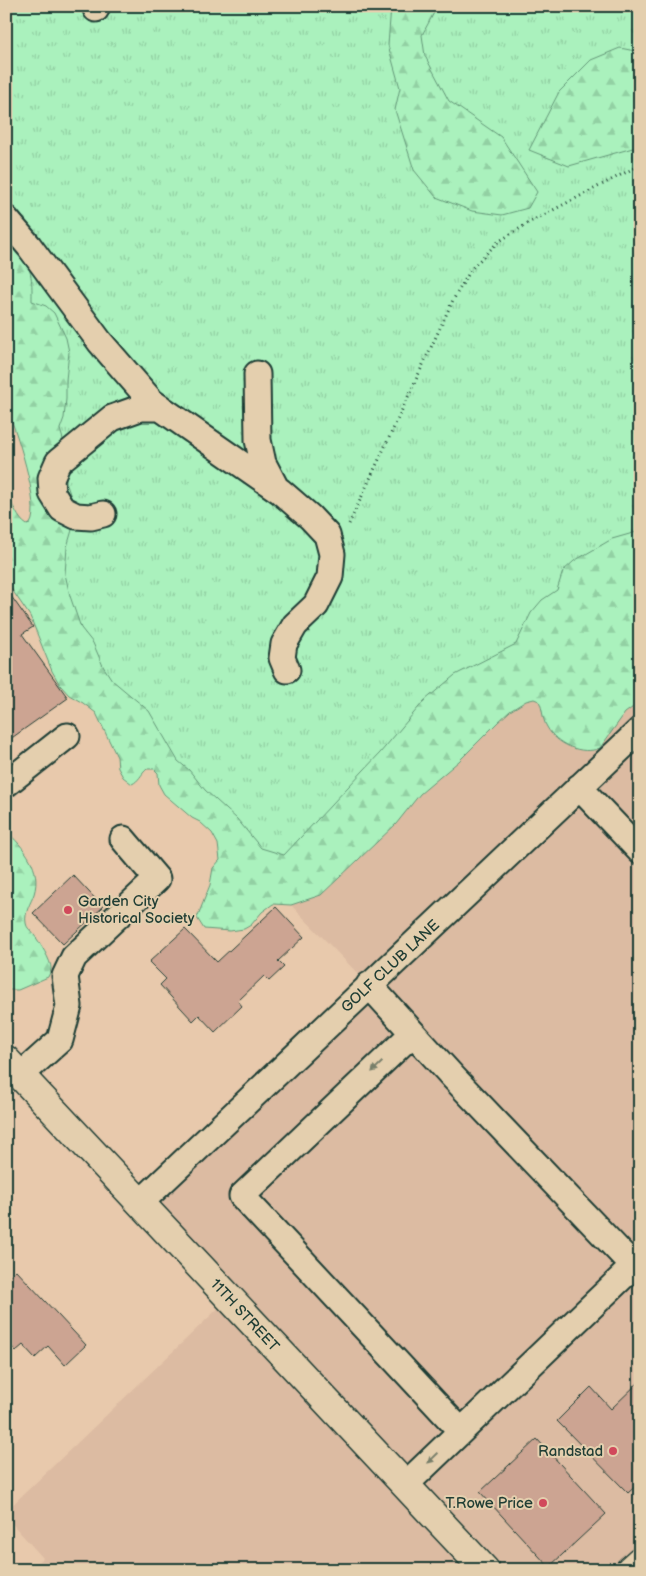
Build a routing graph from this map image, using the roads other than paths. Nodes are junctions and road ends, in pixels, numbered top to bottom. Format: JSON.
{"nodes":[{"id":1,"x":6,"y":219,"type":"edge"},
{"id":2,"x":258,"y":374,"type":"dead end"},
{"id":3,"x":161,"y":408,"type":"junction"},
{"id":4,"x":276,"y":488,"type":"junction"},
{"id":5,"x":103,"y":514,"type":"dead end"},
{"id":6,"x":288,"y":670,"type":"dead end"},
{"id":7,"x":640,"y":730,"type":"edge"},
{"id":8,"x":67,"y":736,"type":"dead end"},
{"id":9,"x":6,"y":784,"type":"edge"},
{"id":10,"x":579,"y":787,"type":"junction"},
{"id":11,"x":123,"y":839,"type":"dead end"},
{"id":12,"x":640,"y":851,"type":"edge"},
{"id":13,"x":369,"y":985,"type":"junction"},
{"id":14,"x":412,"y":1034,"type":"junction"},
{"id":15,"x":14,"y":1068,"type":"edge"},
{"id":16,"x":140,"y":1202,"type":"junction"},
{"id":17,"x":638,"y":1266,"type":"edge"},
{"id":18,"x":461,"y":1431,"type":"junction"},
{"id":19,"x":405,"y":1485,"type":"junction"},
{"id":20,"x":640,"y":1561,"type":"edge"},
{"id":21,"x":485,"y":1570,"type":"edge"},
{"id":22,"x":630,"y":1570,"type":"edge"}],
"edges":[{"from":1,"to":3,"type":"street"},
{"from":2,"to":4,"type":"street"},
{"from":3,"to":4,"type":"street"},
{"from":3,"to":5,"type":"street"},
{"from":4,"to":6,"type":"street"},
{"from":7,"to":10,"type":"street","name":"GOLF CLUB LANE"},
{"from":8,"to":9,"type":"street"},
{"from":10,"to":12,"type":"street"},
{"from":10,"to":13,"type":"street","name":"GOLF CLUB LANE"},
{"from":11,"to":15,"type":"street"},
{"from":13,"to":14,"type":"street"},
{"from":13,"to":16,"type":"street","name":"GOLF CLUB LANE"},
{"from":14,"to":17,"type":"street"},
{"from":14,"to":18,"type":"street","one_way":true},
{"from":15,"to":16,"type":"main road","name":"11TH STREET"},
{"from":16,"to":19,"type":"main road","name":"11TH STREET"},
{"from":17,"to":18,"type":"street"},
{"from":18,"to":19,"type":"street","one_way":true},
{"from":19,"to":21,"type":"main road","name":"11TH STREET"},
{"from":20,"to":22,"type":"main road"}]}
